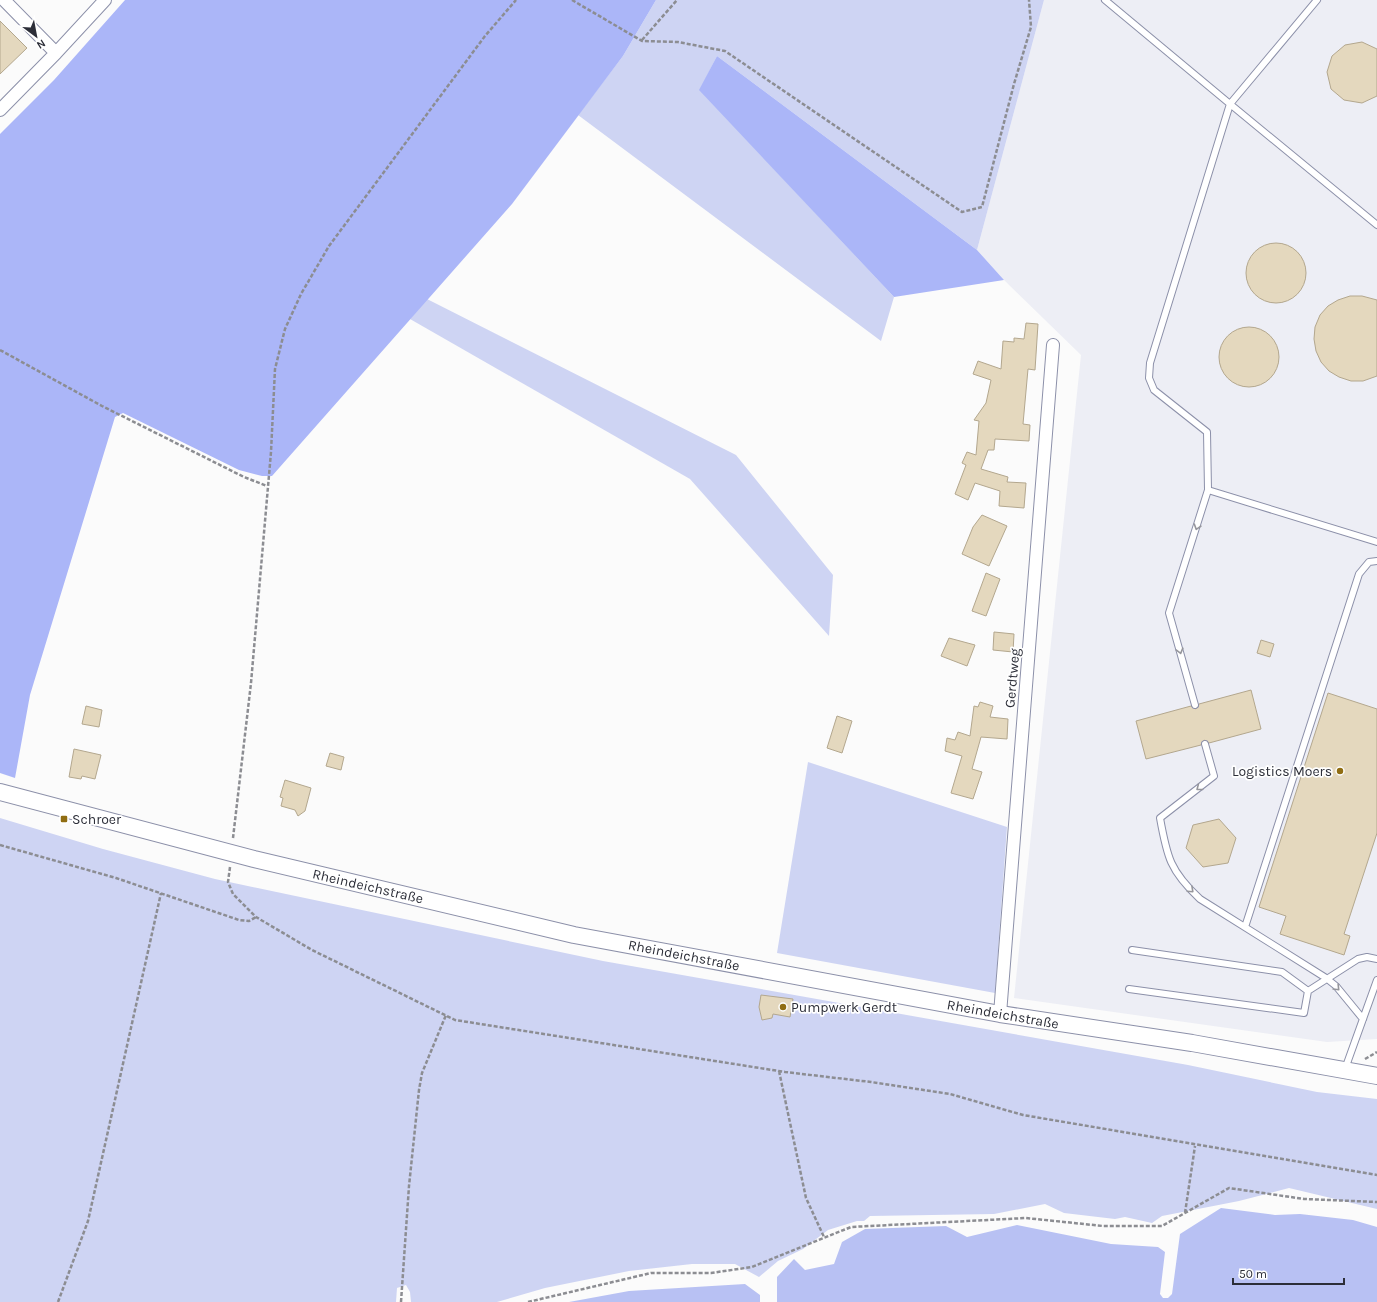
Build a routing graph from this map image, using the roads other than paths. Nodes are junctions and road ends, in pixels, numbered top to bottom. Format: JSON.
{"nodes":[{"id":1,"x":4,"y":0,"type":"edge"},
{"id":2,"x":105,"y":0,"type":"edge"},
{"id":3,"x":1106,"y":0,"type":"edge"},
{"id":4,"x":1317,"y":0,"type":"edge"},
{"id":5,"x":56,"y":54,"type":"junction"},
{"id":6,"x":1230,"y":104,"type":"junction"},
{"id":7,"x":0,"y":110,"type":"edge"},
{"id":8,"x":1377,"y":225,"type":"edge"},
{"id":9,"x":1053,"y":345,"type":"dead end"},
{"id":10,"x":1208,"y":490,"type":"junction"},
{"id":11,"x":1377,"y":542,"type":"edge"},
{"id":12,"x":1377,"y":561,"type":"edge"},
{"id":13,"x":1195,"y":705,"type":"dead end"},
{"id":14,"x":1205,"y":744,"type":"dead end"},
{"id":15,"x":0,"y":792,"type":"edge"},
{"id":16,"x":1245,"y":927,"type":"junction"},
{"id":17,"x":1132,"y":950,"type":"dead end"},
{"id":18,"x":1377,"y":959,"type":"edge"},
{"id":19,"x":1326,"y":978,"type":"junction"},
{"id":20,"x":1377,"y":980,"type":"edge"},
{"id":21,"x":1129,"y":989,"type":"dead end"},
{"id":22,"x":1308,"y":990,"type":"junction"},
{"id":23,"x":1000,"y":1014,"type":"junction"},
{"id":24,"x":1363,"y":1018,"type":"junction"},
{"id":25,"x":1345,"y":1069,"type":"junction"},
{"id":26,"x":1377,"y":1076,"type":"edge"}],
"edges":[{"from":1,"to":5,"type":"street"},
{"from":2,"to":5,"type":"street"},
{"from":3,"to":6,"type":"lane"},
{"from":4,"to":6,"type":"lane"},
{"from":5,"to":7,"type":"street"},
{"from":6,"to":8,"type":"lane"},
{"from":6,"to":10,"type":"lane"},
{"from":9,"to":23,"type":"street","name":"Gerdtweg"},
{"from":10,"to":11,"type":"lane"},
{"from":10,"to":13,"type":"lane","one_way":true},
{"from":12,"to":16,"type":"lane"},
{"from":14,"to":16,"type":"lane","one_way":true},
{"from":15,"to":23,"type":"main road","name":"Rheindeichstraße"},
{"from":16,"to":19,"type":"lane"},
{"from":17,"to":22,"type":"lane"},
{"from":18,"to":19,"type":"lane"},
{"from":19,"to":22,"type":"lane"},
{"from":19,"to":24,"type":"lane","one_way":true},
{"from":20,"to":24,"type":"lane"},
{"from":21,"to":22,"type":"lane"},
{"from":23,"to":25,"type":"main road","name":"Rheindeichstraße"},
{"from":24,"to":25,"type":"lane"},
{"from":25,"to":26,"type":"main road","name":"Rheindeichstraße"}]}
